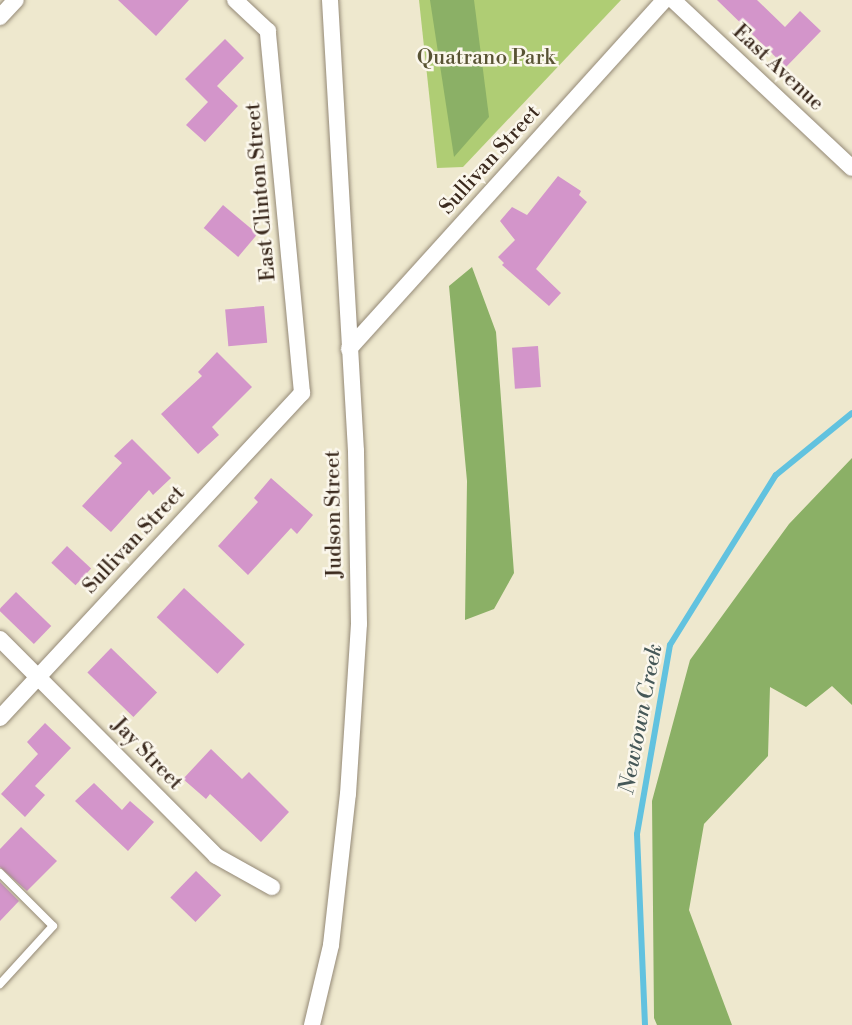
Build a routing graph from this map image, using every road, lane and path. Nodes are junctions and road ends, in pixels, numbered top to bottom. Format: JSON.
{"nodes":[{"id":1,"x":16,"y":0,"type":"edge"},
{"id":2,"x":235,"y":0,"type":"edge"},
{"id":3,"x":330,"y":0,"type":"edge"},
{"id":4,"x":664,"y":0,"type":"edge"},
{"id":5,"x":673,"y":0,"type":"edge"},
{"id":6,"x":0,"y":17,"type":"edge"},
{"id":7,"x":852,"y":168,"type":"edge"},
{"id":8,"x":349,"y":350,"type":"junction"},
{"id":9,"x":302,"y":393,"type":"joint"},
{"id":10,"x":0,"y":639,"type":"edge"},
{"id":11,"x":38,"y":675,"type":"junction"},
{"id":12,"x":0,"y":718,"type":"edge"},
{"id":13,"x":0,"y":873,"type":"edge"},
{"id":14,"x":272,"y":886,"type":"dead end"},
{"id":15,"x":0,"y":984,"type":"edge"},
{"id":16,"x":312,"y":1025,"type":"edge"}],
"edges":[{"from":1,"to":6,"type":"street"},
{"from":2,"to":9,"type":"street","name":"East Clinton Street"},
{"from":3,"to":8,"type":"street","name":"Judson Street"},
{"from":4,"to":8,"type":"street","name":"Sullivan Street"},
{"from":5,"to":7,"type":"street","name":"East Avenue"},
{"from":8,"to":16,"type":"street","name":"Judson Street"},
{"from":9,"to":11,"type":"street","name":"Sullivan Street"},
{"from":10,"to":11,"type":"street","name":"Jay Street"},
{"from":11,"to":12,"type":"street","name":"Sullivan Street"},
{"from":11,"to":14,"type":"street","name":"Jay Street"},
{"from":13,"to":15,"type":"lane"}]}
